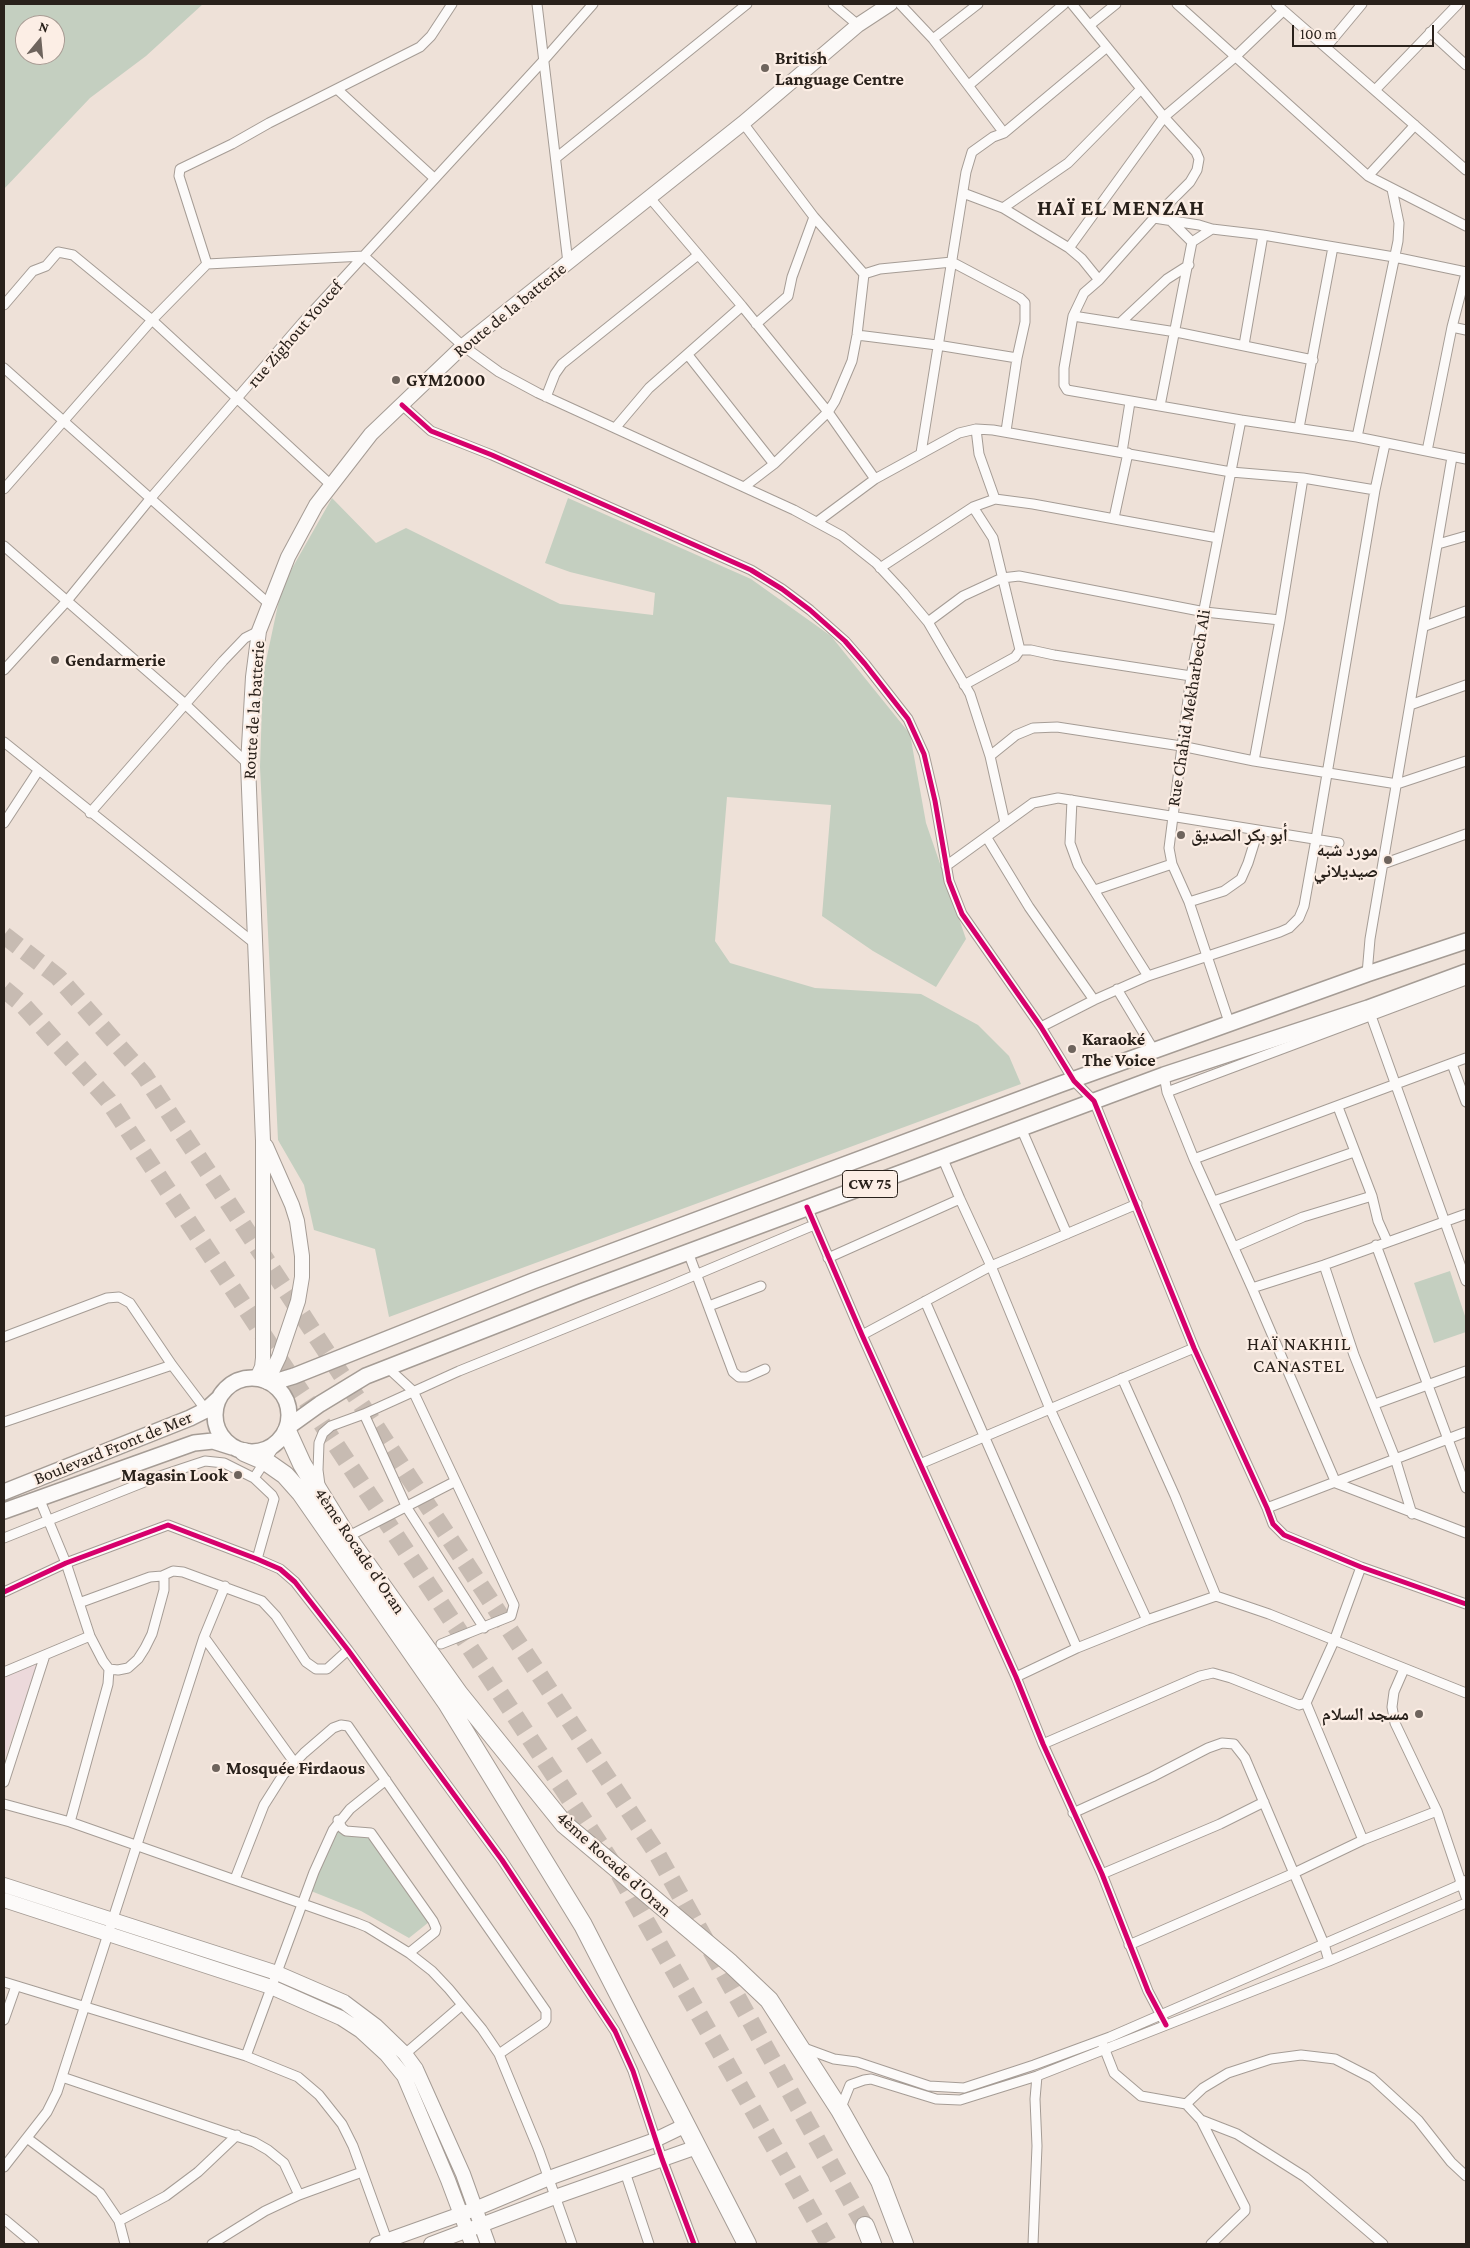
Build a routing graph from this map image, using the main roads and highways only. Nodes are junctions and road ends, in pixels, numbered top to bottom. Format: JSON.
{"nodes":[{"id":1,"x":890,"y":4,"type":"edge"},
{"id":2,"x":1466,"y":941,"type":"edge"},
{"id":3,"x":1466,"y":972,"type":"edge"},
{"id":4,"x":263,"y":1141,"type":"junction"},
{"id":5,"x":265,"y":1381,"type":"junction"},
{"id":6,"x":218,"y":1399,"type":"junction"},
{"id":7,"x":284,"y":1433,"type":"junction"},
{"id":8,"x":238,"y":1449,"type":"junction"},
{"id":9,"x":4,"y":1492,"type":"edge"},
{"id":10,"x":4,"y":1511,"type":"edge"},
{"id":11,"x":4,"y":1885,"type":"edge"},
{"id":12,"x":4,"y":1900,"type":"edge"},
{"id":13,"x":110,"y":1927,"type":"junction"},
{"id":14,"x":686,"y":2125,"type":"junction"},
{"id":15,"x":697,"y":2147,"type":"junction"},
{"id":16,"x":475,"y":2209,"type":"junction"},
{"id":17,"x":461,"y":2214,"type":"junction"},
{"id":18,"x":480,"y":2226,"type":"junction"},
{"id":19,"x":865,"y":2226,"type":"tunnel mouth"},
{"id":20,"x":466,"y":2230,"type":"junction"},
{"id":21,"x":382,"y":2242,"type":"edge"},
{"id":22,"x":431,"y":2244,"type":"edge"},
{"id":23,"x":472,"y":2244,"type":"edge"},
{"id":24,"x":488,"y":2244,"type":"edge"},
{"id":25,"x":747,"y":2244,"type":"edge"},
{"id":26,"x":872,"y":2244,"type":"edge"},
{"id":27,"x":904,"y":2244,"type":"edge"}],
"edges":[{"from":1,"to":4,"type":"main road","name":"Route de la batterie"},
{"from":2,"to":5,"type":"main road"},
{"from":3,"to":7,"type":"main road","number":"CW 75"},
{"from":4,"to":5,"type":"main road","name":"Route de la batterie"},
{"from":4,"to":5,"type":"main road"},
{"from":5,"to":6,"type":"main road"},
{"from":5,"to":7,"type":"main road"},
{"from":6,"to":8,"type":"main road"},
{"from":6,"to":9,"type":"main road","name":"Boulevard Front de Mer"},
{"from":7,"to":8,"type":"main road"},
{"from":7,"to":27,"type":"highway","name":"4ème Rocade d'Oran"},
{"from":8,"to":10,"type":"main road"},
{"from":8,"to":14,"type":"highway","name":"4ème Rocade d'Oran"},
{"from":11,"to":13,"type":"main road"},
{"from":12,"to":13,"type":"main road"},
{"from":13,"to":16,"type":"main road"},
{"from":13,"to":17,"type":"main road"},
{"from":14,"to":15,"type":"highway","name":"4ème Rocade d'Oran"},
{"from":14,"to":16,"type":"main road"},
{"from":15,"to":18,"type":"main road"},
{"from":15,"to":25,"type":"highway","name":"4ème Rocade d'Oran"},
{"from":16,"to":17,"type":"main road"},
{"from":16,"to":18,"type":"main road"},
{"from":17,"to":20,"type":"main road"},
{"from":17,"to":21,"type":"main road"},
{"from":18,"to":20,"type":"main road"},
{"from":18,"to":24,"type":"main road"},
{"from":19,"to":26,"type":"highway"},
{"from":20,"to":22,"type":"main road"},
{"from":20,"to":23,"type":"main road"}]}
